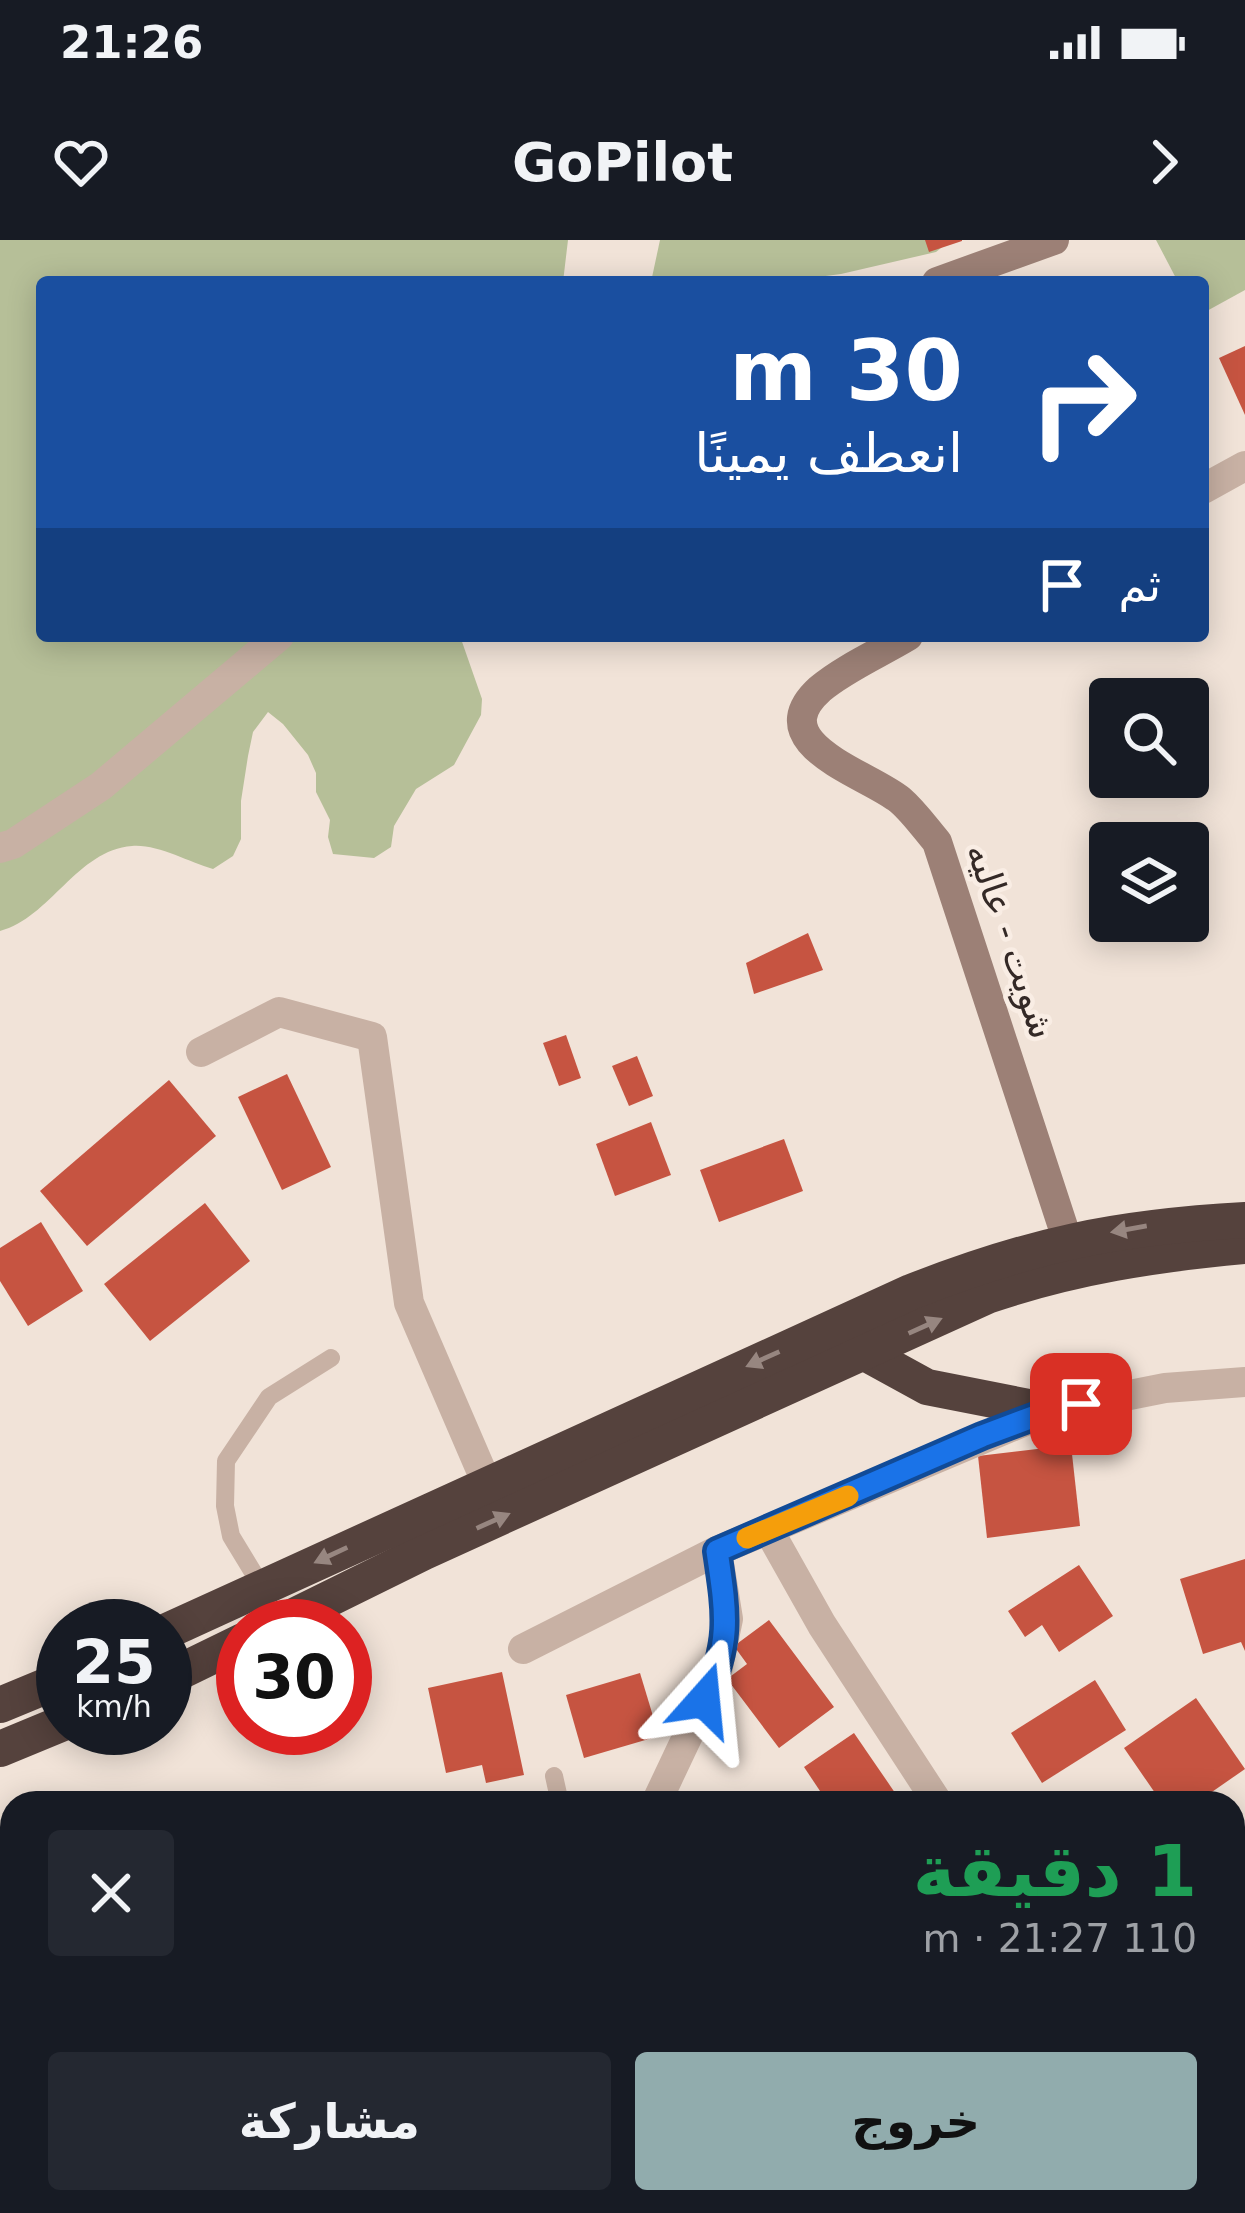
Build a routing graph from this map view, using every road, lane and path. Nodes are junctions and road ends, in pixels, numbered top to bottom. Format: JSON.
{"nodes":[{"id":1,"x":1054,"y":240,"type":"edge"},
{"id":2,"x":955,"y":276,"type":"edge"},
{"id":3,"x":1245,"y":466,"type":"edge"},
{"id":4,"x":1209,"y":486,"type":"edge"},
{"id":5,"x":272,"y":642,"type":"edge"},
{"id":6,"x":898,"y":642,"type":"edge"},
{"id":7,"x":0,"y":848,"type":"edge"},
{"id":8,"x":201,"y":1052,"type":"dead end"},
{"id":9,"x":1245,"y":1220,"type":"edge"},
{"id":10,"x":1245,"y":1246,"type":"edge"},
{"id":11,"x":1078,"y":1253,"type":"junction"},
{"id":12,"x":865,"y":1353,"type":"junction"},
{"id":13,"x":331,"y":1358,"type":"dead end"},
{"id":14,"x":1245,"y":1382,"type":"edge"},
{"id":15,"x":1049,"y":1411,"type":"junction"},
{"id":16,"x":487,"y":1484,"type":"junction"},
{"id":17,"x":395,"y":1525,"type":"junction"},
{"id":18,"x":768,"y":1529,"type":"junction"},
{"id":19,"x":717,"y":1551,"type":"junction"},
{"id":20,"x":424,"y":1552,"type":"junction"},
{"id":21,"x":262,"y":1587,"type":"junction"},
{"id":22,"x":329,"y":1599,"type":"edge"},
{"id":23,"x":192,"y":1619,"type":"edge"},
{"id":24,"x":523,"y":1649,"type":"dead end"},
{"id":25,"x":36,"y":1691,"type":"edge"},
{"id":26,"x":0,"y":1706,"type":"edge"},
{"id":27,"x":36,"y":1734,"type":"edge"},
{"id":28,"x":0,"y":1749,"type":"edge"},
{"id":29,"x":554,"y":1776,"type":"dead end"},
{"id":30,"x":557,"y":1791,"type":"edge"},
{"id":31,"x":662,"y":1791,"type":"edge"},
{"id":32,"x":930,"y":1791,"type":"edge"}],
"edges":[{"from":1,"to":2,"type":"street"},
{"from":3,"to":4,"type":"street"},
{"from":5,"to":7,"type":"street"},
{"from":6,"to":11,"type":"street","name":"شويت - عاليه"},
{"from":8,"to":16,"type":"street"},
{"from":9,"to":11,"type":"highway","one_way":true},
{"from":10,"to":11,"type":"highway"},
{"from":12,"to":11,"type":"highway","one_way":true},
{"from":11,"to":16,"type":"highway","one_way":true},
{"from":12,"to":15,"type":"highway"},
{"from":20,"to":12,"type":"highway","one_way":true},
{"from":13,"to":21,"type":"lane"},
{"from":14,"to":15,"type":"street"},
{"from":15,"to":18,"type":"street"},
{"from":16,"to":17,"type":"highway"},
{"from":17,"to":20,"type":"highway"},
{"from":17,"to":21,"type":"highway","one_way":true},
{"from":18,"to":19,"type":"street"},
{"from":18,"to":32,"type":"street"},
{"from":19,"to":24,"type":"street"},
{"from":19,"to":31,"type":"street"},
{"from":20,"to":22,"type":"highway"},
{"from":21,"to":23,"type":"highway"},
{"from":25,"to":26,"type":"highway"},
{"from":27,"to":28,"type":"highway"},
{"from":29,"to":30,"type":"lane"}]}
